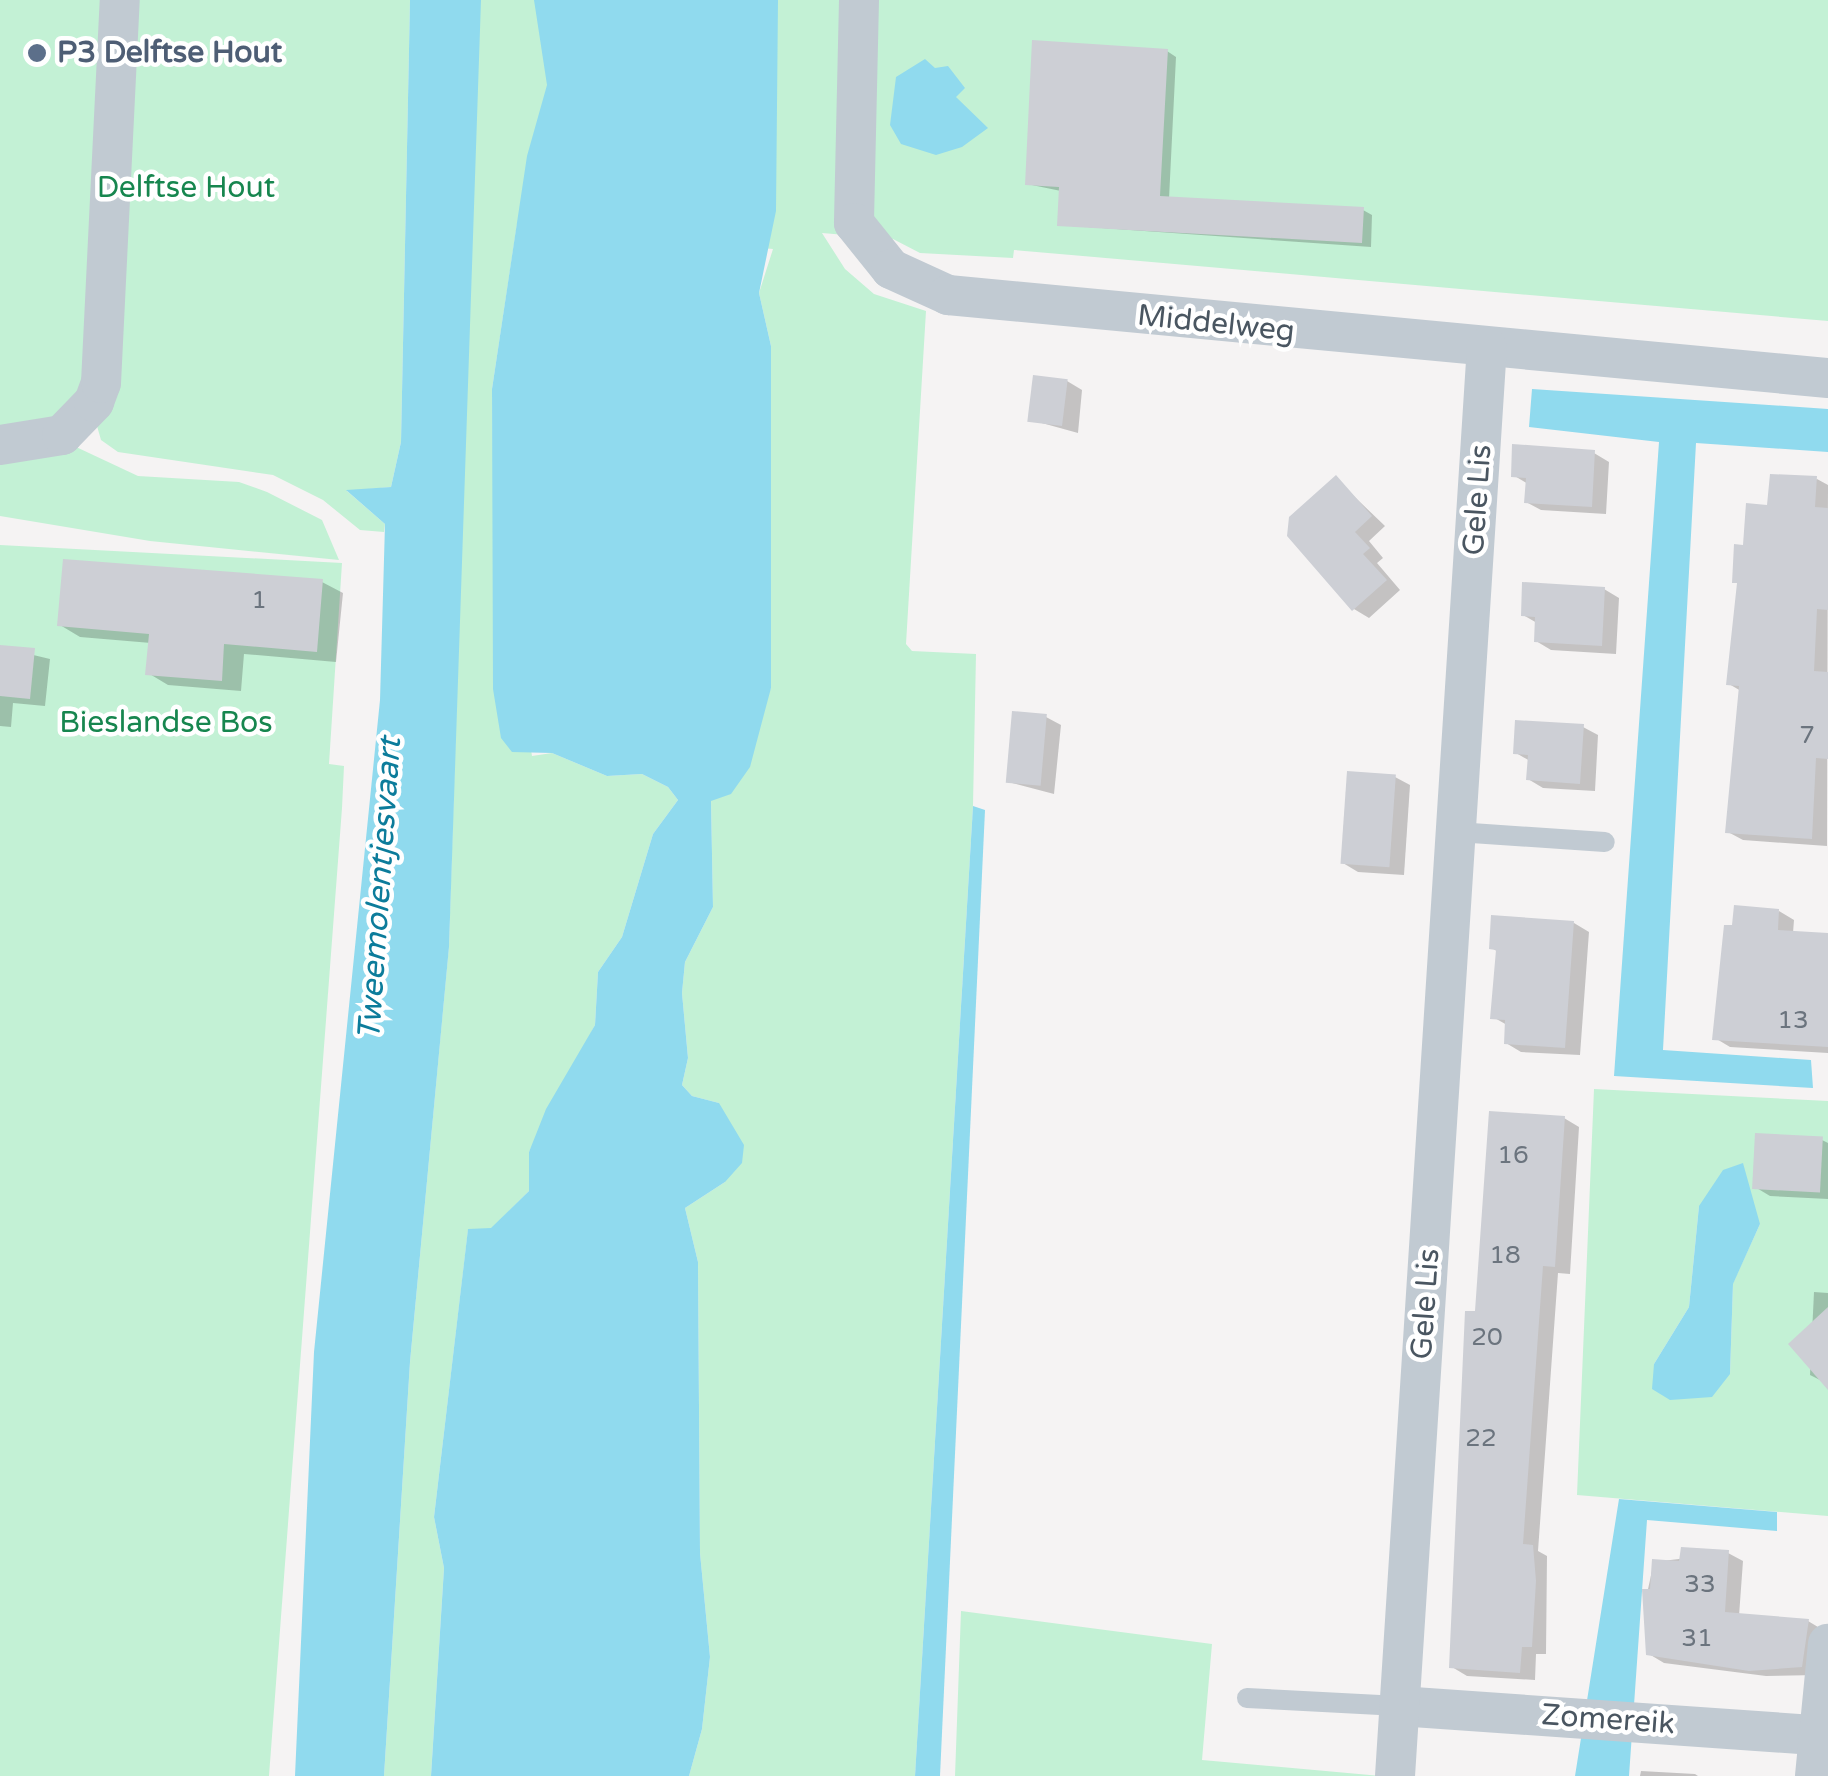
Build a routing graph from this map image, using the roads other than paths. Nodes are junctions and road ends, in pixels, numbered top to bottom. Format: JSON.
{"nodes":[{"id":1,"x":120,"y":0,"type":"edge"},
{"id":2,"x":859,"y":0,"type":"edge"},
{"id":3,"x":1488,"y":347,"type":"junction"},
{"id":4,"x":1828,"y":378,"type":"edge"},
{"id":5,"x":0,"y":445,"type":"edge"},
{"id":6,"x":1456,"y":832,"type":"junction"},
{"id":7,"x":1605,"y":842,"type":"dead end"},
{"id":8,"x":1828,"y":1644,"type":"edge"},
{"id":9,"x":1247,"y":1698,"type":"dead end"},
{"id":10,"x":1399,"y":1706,"type":"junction"},
{"id":11,"x":1823,"y":1735,"type":"edge"},
{"id":12,"x":1395,"y":1776,"type":"edge"},
{"id":13,"x":1815,"y":1776,"type":"edge"}],
"edges":[{"from":1,"to":5,"type":"street"},
{"from":2,"to":3,"type":"street","name":"Middelweg"},
{"from":3,"to":4,"type":"street","name":"Middelweg"},
{"from":3,"to":6,"type":"street","name":"Gele Lis"},
{"from":6,"to":7,"type":"lane"},
{"from":6,"to":10,"type":"street","name":"Gele Lis"},
{"from":8,"to":11,"type":"street"},
{"from":9,"to":10,"type":"lane"},
{"from":10,"to":11,"type":"street","name":"Zomereik"},
{"from":10,"to":12,"type":"street","name":"Gele Lis"},
{"from":11,"to":13,"type":"street"}]}
